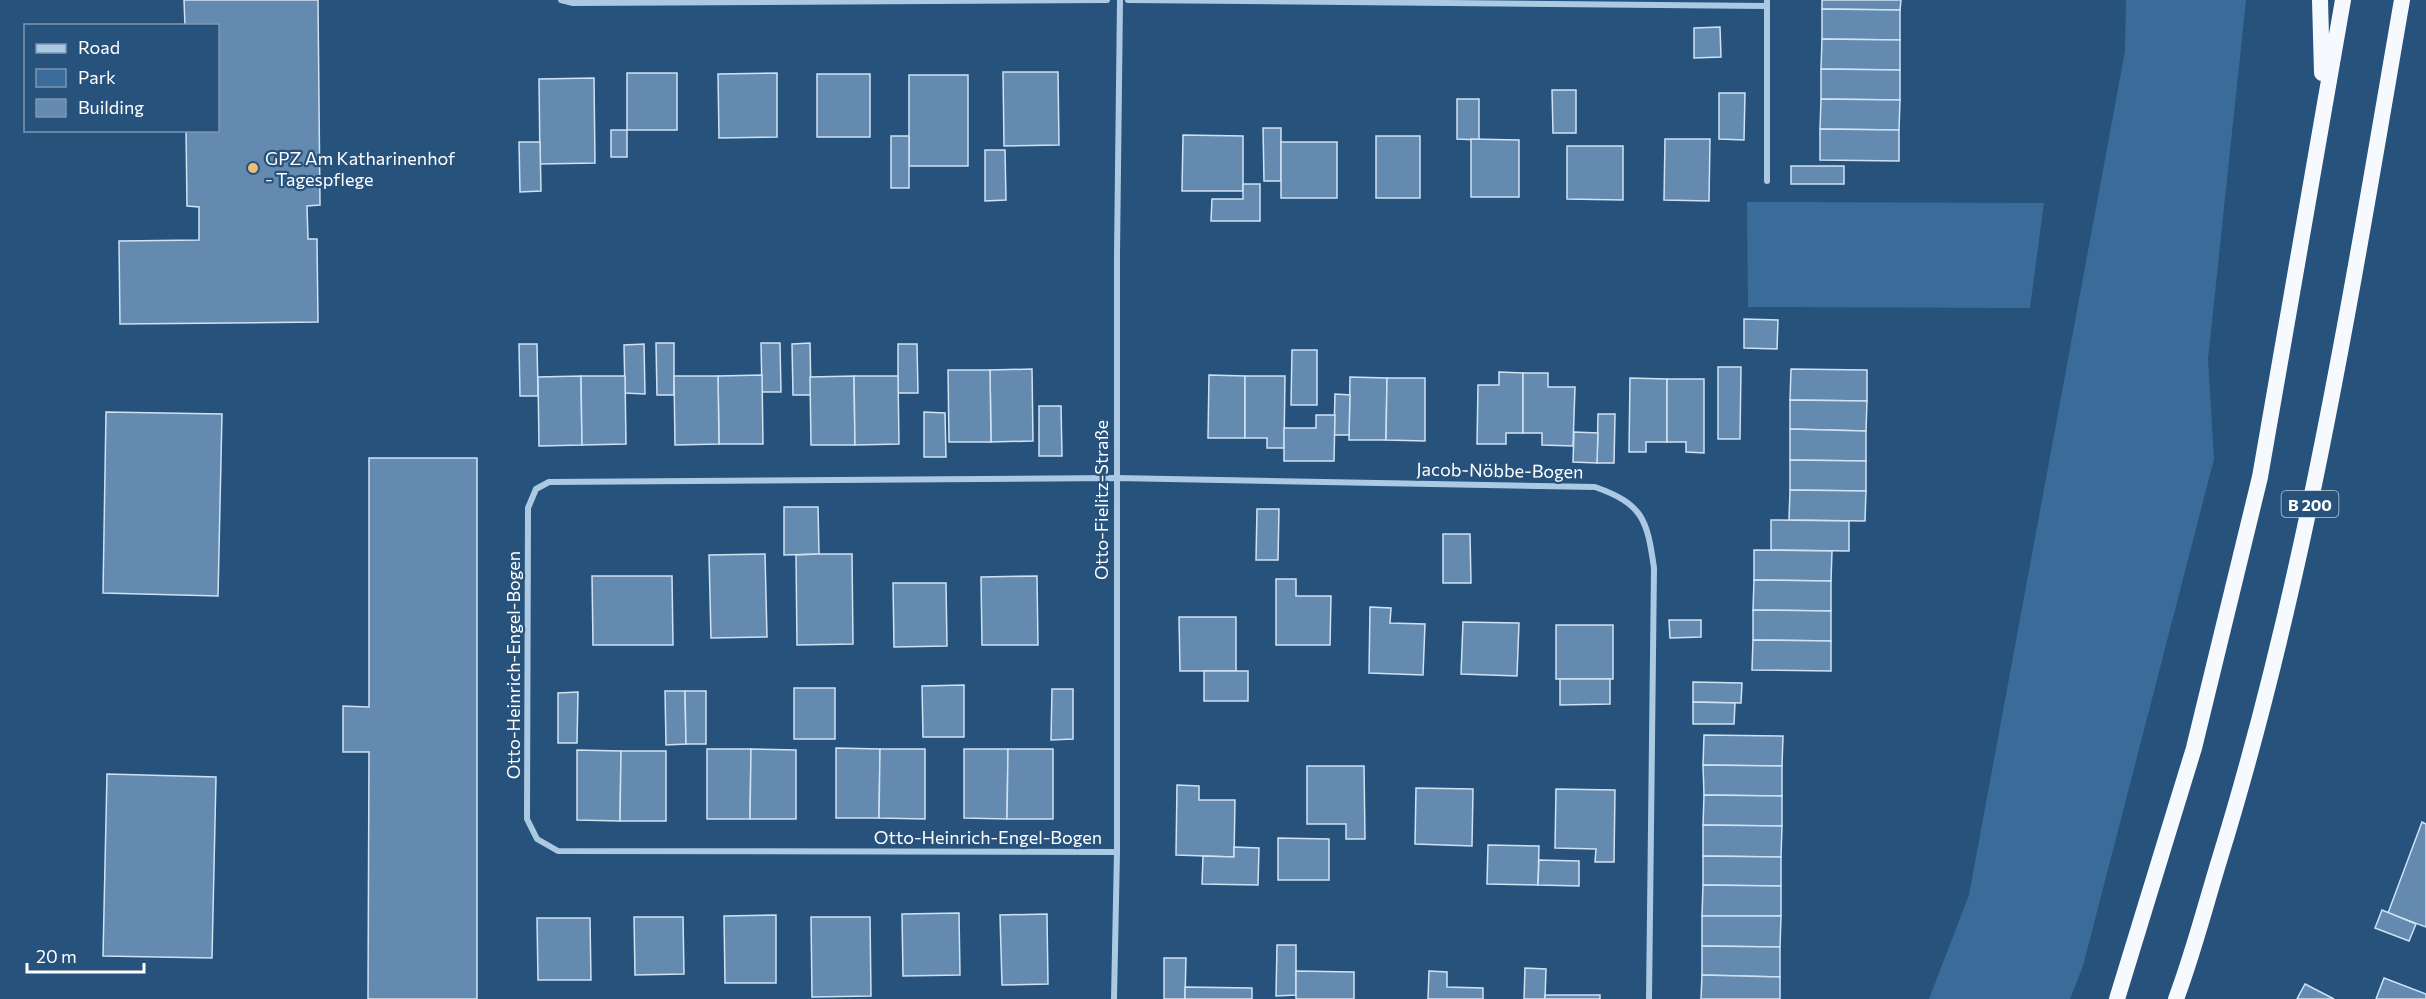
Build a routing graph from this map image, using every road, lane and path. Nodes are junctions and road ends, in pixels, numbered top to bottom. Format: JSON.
{"nodes":[{"id":1,"x":561,"y":0,"type":"edge"},
{"id":2,"x":1107,"y":0,"type":"edge"},
{"id":3,"x":1120,"y":0,"type":"edge"},
{"id":4,"x":1128,"y":0,"type":"edge"},
{"id":5,"x":2320,"y":0,"type":"edge"},
{"id":6,"x":2343,"y":0,"type":"edge"},
{"id":7,"x":2402,"y":0,"type":"edge"},
{"id":8,"x":1767,"y":3,"type":"edge"},
{"id":9,"x":2323,"y":110,"type":"junction"},
{"id":10,"x":1767,"y":181,"type":"dead end"},
{"id":11,"x":1116,"y":478,"type":"junction"},
{"id":12,"x":1117,"y":852,"type":"junction"},
{"id":13,"x":1114,"y":999,"type":"edge"},
{"id":14,"x":1649,"y":999,"type":"edge"},
{"id":15,"x":2117,"y":999,"type":"edge"},
{"id":16,"x":2176,"y":999,"type":"edge"}],
"edges":[{"from":1,"to":2,"type":"street"},
{"from":3,"to":11,"type":"street","name":"Otto-Fielitz-Straße"},
{"from":4,"to":8,"type":"street"},
{"from":5,"to":9,"type":"highway"},
{"from":6,"to":9,"type":"highway","number":"B 200"},
{"from":7,"to":16,"type":"highway","number":"B 200"},
{"from":8,"to":10,"type":"street"},
{"from":9,"to":15,"type":"highway","number":"B 200"},
{"from":11,"to":12,"type":"street","name":"Otto-Fielitz-Straße"},
{"from":11,"to":12,"type":"street","name":"Otto-Heinrich-Engel-Bogen"},
{"from":11,"to":14,"type":"street","name":"Jacob-Nöbbe-Bogen"},
{"from":12,"to":13,"type":"street","name":"Otto-Fielitz-Straße"}]}
